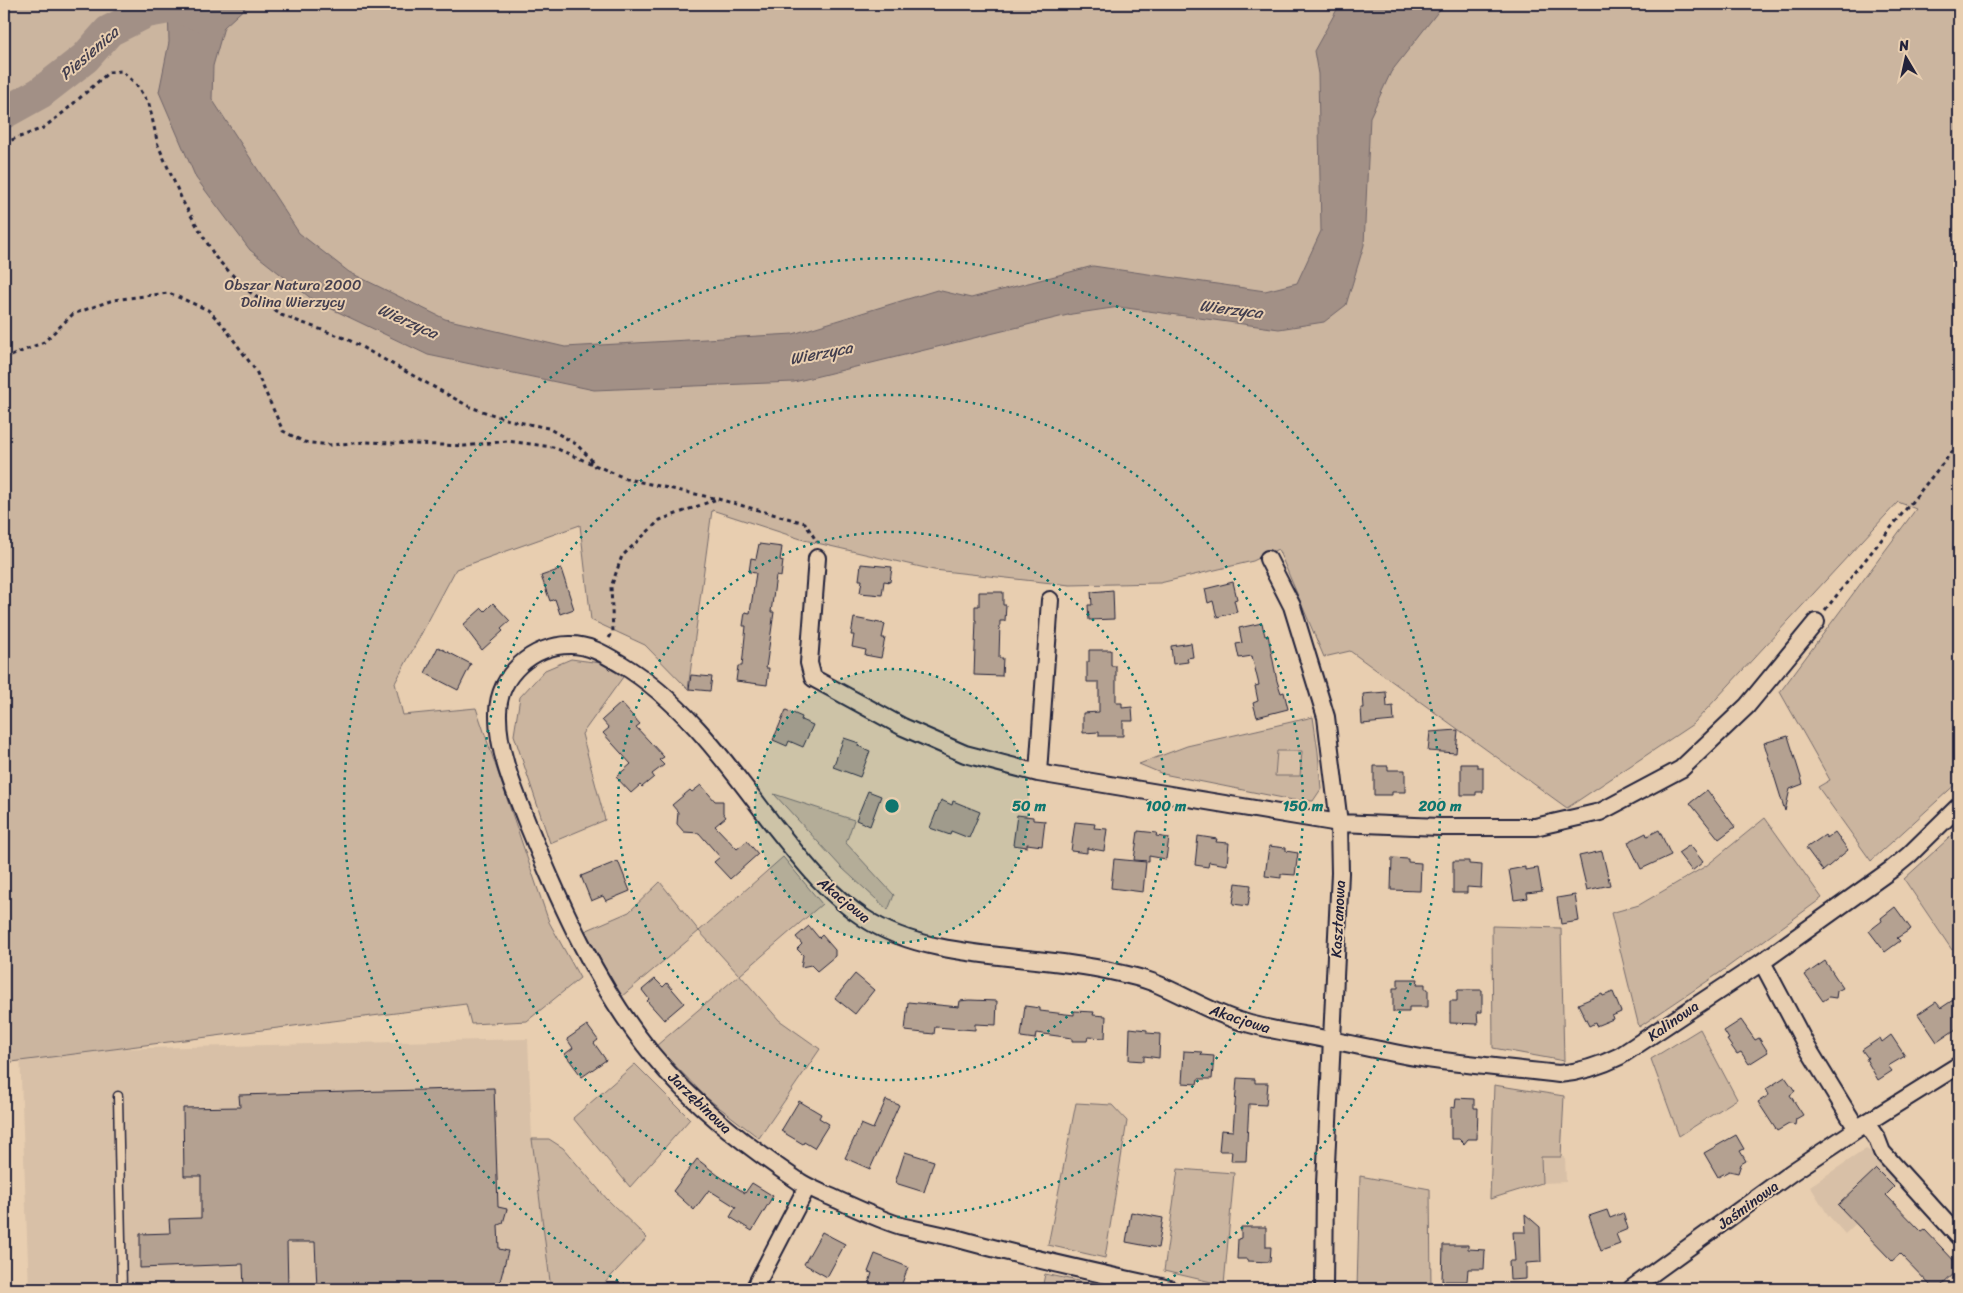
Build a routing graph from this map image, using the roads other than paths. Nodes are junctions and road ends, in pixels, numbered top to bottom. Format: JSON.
{"nodes":[{"id":1,"x":817,"y":558,"type":"road end"},
{"id":2,"x":1268,"y":559,"type":"dead end"},
{"id":3,"x":1050,"y":600,"type":"dead end"},
{"id":4,"x":1816,"y":622,"type":"road end"},
{"id":5,"x":530,"y":656,"type":"joint"},
{"id":6,"x":1038,"y":773,"type":"junction"},
{"id":7,"x":1959,"y":806,"type":"edge"},
{"id":8,"x":1339,"y":823,"type":"junction"},
{"id":9,"x":1762,"y":962,"type":"junction"},
{"id":10,"x":1331,"y":1040,"type":"junction"},
{"id":11,"x":1959,"y":1065,"type":"edge"},
{"id":12,"x":118,"y":1096,"type":"dead end"},
{"id":13,"x":1862,"y":1126,"type":"junction"},
{"id":14,"x":807,"y":1187,"type":"junction"},
{"id":15,"x":1959,"y":1237,"type":"edge"},
{"id":16,"x":122,"y":1289,"type":"edge"},
{"id":17,"x":754,"y":1289,"type":"edge"},
{"id":18,"x":1170,"y":1289,"type":"edge"},
{"id":19,"x":1324,"y":1289,"type":"edge"},
{"id":20,"x":1631,"y":1289,"type":"edge"}],
"edges":[{"from":1,"to":6,"type":"street"},
{"from":2,"to":8,"type":"street","name":"Kasztanowa"},
{"from":3,"to":6,"type":"street"},
{"from":4,"to":8,"type":"street"},
{"from":5,"to":10,"type":"street","name":"Akacjowa"},
{"from":5,"to":14,"type":"street","name":"Jarzębinowa"},
{"from":6,"to":8,"type":"street"},
{"from":7,"to":9,"type":"street","name":"Kalinowa"},
{"from":8,"to":10,"type":"street","name":"Kasztanowa"},
{"from":9,"to":10,"type":"street","name":"Kalinowa"},
{"from":9,"to":13,"type":"street"},
{"from":10,"to":19,"type":"street","name":"Kasztanowa"},
{"from":11,"to":13,"type":"street","name":"Jaśminowa"},
{"from":12,"to":16,"type":"lane"},
{"from":13,"to":15,"type":"street"},
{"from":13,"to":20,"type":"street","name":"Jaśminowa"},
{"from":14,"to":17,"type":"street"},
{"from":14,"to":18,"type":"street","name":"Jarzębinowa"}]}
